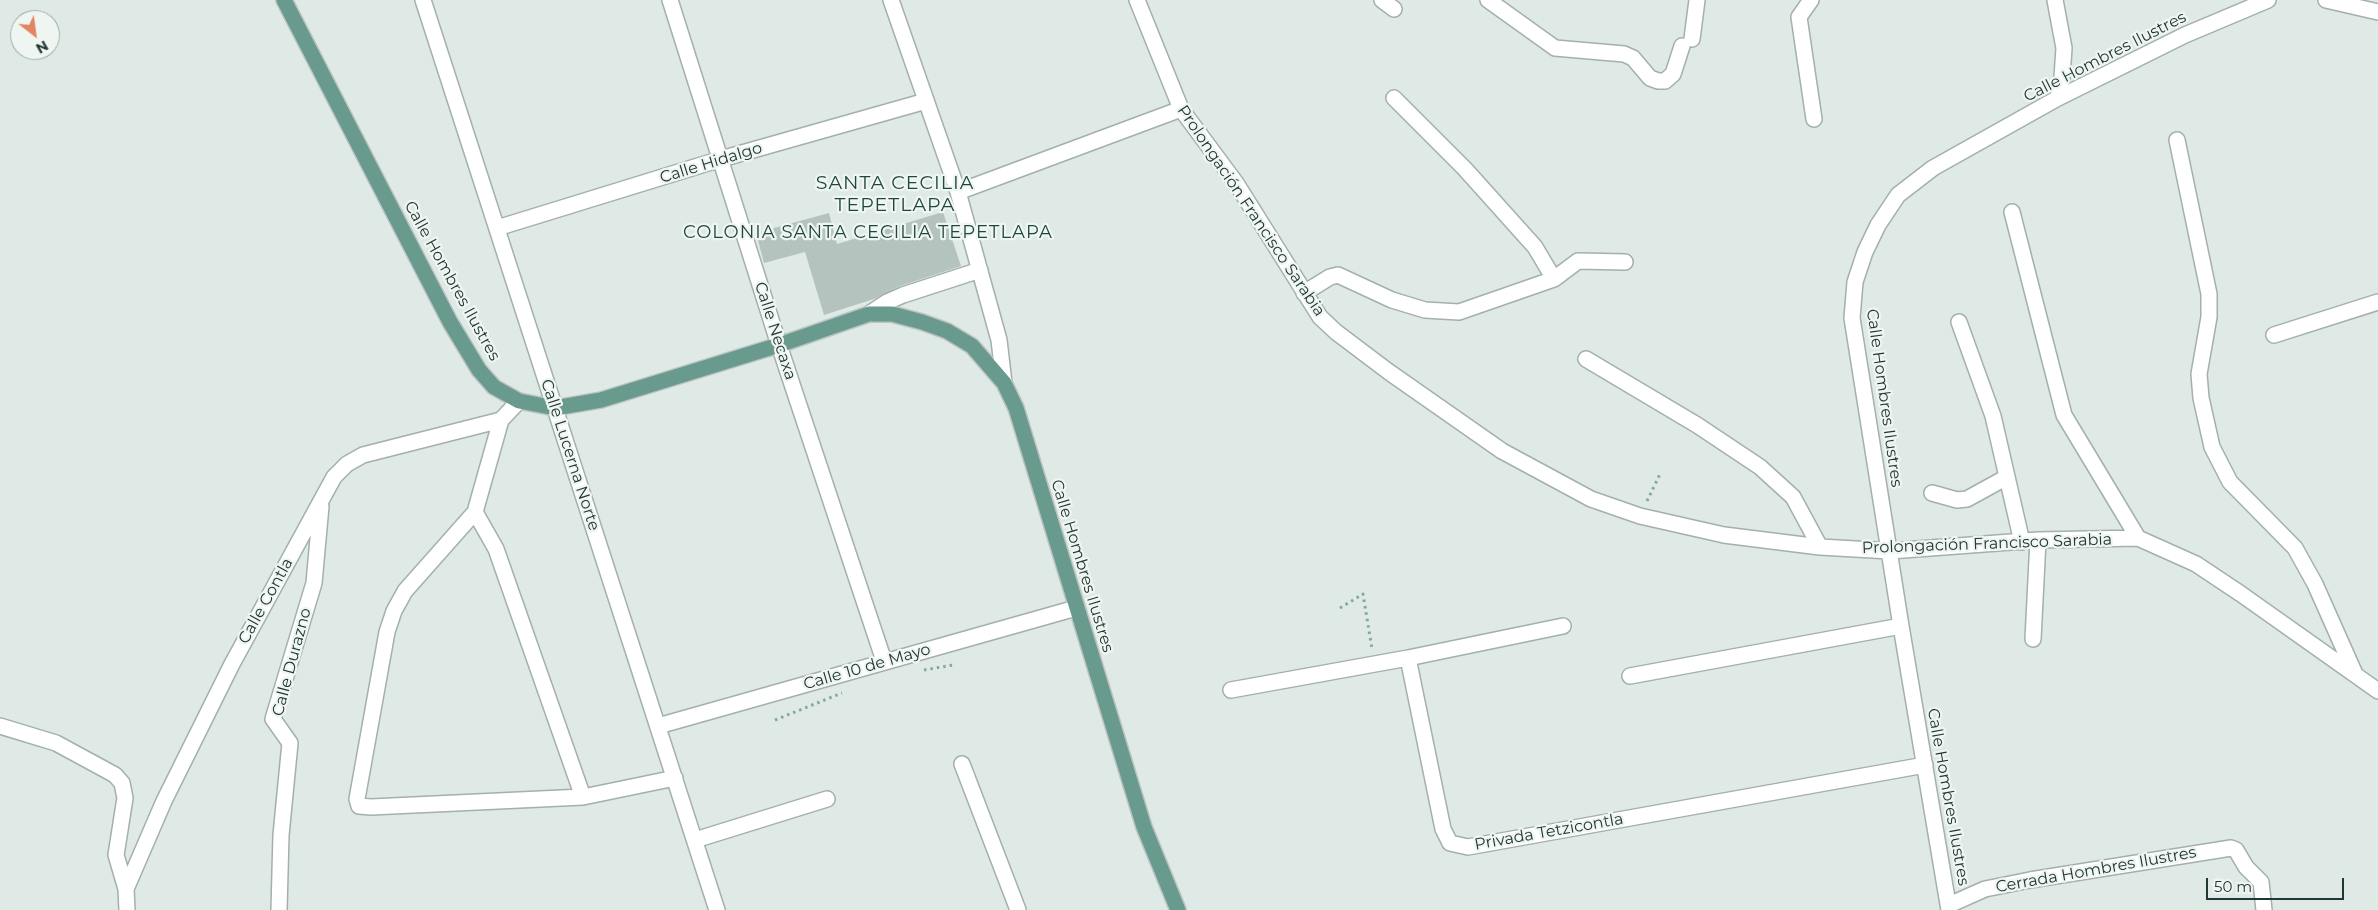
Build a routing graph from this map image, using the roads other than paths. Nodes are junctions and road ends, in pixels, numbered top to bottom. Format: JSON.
{"nodes":[{"id":1,"x":284,"y":0,"type":"edge"},
{"id":2,"x":423,"y":0,"type":"edge"},
{"id":3,"x":670,"y":0,"type":"edge"},
{"id":4,"x":891,"y":0,"type":"edge"},
{"id":5,"x":1137,"y":0,"type":"edge"},
{"id":6,"x":1488,"y":0,"type":"edge"},
{"id":7,"x":1697,"y":0,"type":"edge"},
{"id":8,"x":1811,"y":0,"type":"edge"},
{"id":9,"x":2055,"y":0,"type":"edge"},
{"id":10,"x":2268,"y":0,"type":"edge"},
{"id":11,"x":2326,"y":0,"type":"edge"},
{"id":12,"x":2372,"y":0,"type":"edge"},
{"id":13,"x":2378,"y":11,"type":"edge"},
{"id":14,"x":1394,"y":98,"type":"dead end"},
{"id":15,"x":2058,"y":98,"type":"junction"},
{"id":16,"x":926,"y":101,"type":"junction"},
{"id":17,"x":1181,"y":109,"type":"junction"},
{"id":18,"x":1814,"y":118,"type":"dead end"},
{"id":19,"x":2177,"y":140,"type":"dead end"},
{"id":20,"x":722,"y":159,"type":"junction"},
{"id":21,"x":958,"y":192,"type":"junction"},
{"id":22,"x":2012,"y":212,"type":"dead end"},
{"id":23,"x":497,"y":228,"type":"junction"},
{"id":24,"x":1625,"y":262,"type":"dead end"},
{"id":25,"x":980,"y":270,"type":"junction"},
{"id":26,"x":1554,"y":279,"type":"junction"},
{"id":27,"x":1304,"y":293,"type":"junction"},
{"id":28,"x":2378,"y":302,"type":"edge"},
{"id":29,"x":869,"y":314,"type":"junction"},
{"id":30,"x":1959,"y":322,"type":"dead end"},
{"id":31,"x":2274,"y":335,"type":"dead end"},
{"id":32,"x":779,"y":345,"type":"junction"},
{"id":33,"x":1586,"y":359,"type":"dead end"},
{"id":34,"x":1004,"y":383,"type":"junction"},
{"id":35,"x":519,"y":401,"type":"junction"},
{"id":36,"x":555,"y":408,"type":"junction"},
{"id":37,"x":501,"y":420,"type":"junction"},
{"id":38,"x":2007,"y":477,"type":"junction"},
{"id":39,"x":1932,"y":493,"type":"dead end"},
{"id":40,"x":322,"y":500,"type":"junction"},
{"id":41,"x":475,"y":512,"type":"junction"},
{"id":42,"x":2138,"y":538,"type":"junction"},
{"id":43,"x":2038,"y":540,"type":"junction"},
{"id":44,"x":2022,"y":542,"type":"junction"},
{"id":45,"x":1820,"y":547,"type":"junction"},
{"id":46,"x":1890,"y":551,"type":"junction"},
{"id":47,"x":1076,"y":608,"type":"junction"},
{"id":48,"x":1563,"y":626,"type":"dead end"},
{"id":49,"x":1901,"y":626,"type":"junction"},
{"id":50,"x":2033,"y":638,"type":"dead end"},
{"id":51,"x":1408,"y":658,"type":"junction"},
{"id":52,"x":884,"y":661,"type":"junction"},
{"id":53,"x":2355,"y":674,"type":"junction"},
{"id":54,"x":1630,"y":676,"type":"dead end"},
{"id":55,"x":1231,"y":690,"type":"dead end"},
{"id":56,"x":2378,"y":692,"type":"edge"},
{"id":57,"x":0,"y":726,"type":"edge"},
{"id":58,"x":658,"y":726,"type":"junction"},
{"id":59,"x":962,"y":764,"type":"dead end"},
{"id":60,"x":1925,"y":765,"type":"junction"},
{"id":61,"x":674,"y":778,"type":"junction"},
{"id":62,"x":583,"y":797,"type":"junction"},
{"id":63,"x":827,"y":799,"type":"dead end"},
{"id":64,"x":695,"y":840,"type":"junction"},
{"id":65,"x":126,"y":889,"type":"junction"},
{"id":66,"x":1949,"y":907,"type":"edge"},
{"id":67,"x":128,"y":910,"type":"edge"},
{"id":68,"x":137,"y":910,"type":"edge"},
{"id":69,"x":279,"y":910,"type":"edge"},
{"id":70,"x":717,"y":910,"type":"edge"},
{"id":71,"x":1018,"y":910,"type":"edge"},
{"id":72,"x":1178,"y":910,"type":"edge"},
{"id":73,"x":2264,"y":910,"type":"edge"}],
"edges":[{"from":1,"to":35,"type":"main road","name":"Calle Hombres Ilustres"},
{"from":2,"to":23,"type":"street","name":"Calle Lucerna Norte"},
{"from":3,"to":20,"type":"street","name":"Calle Necaxa"},
{"from":4,"to":16,"type":"street"},
{"from":5,"to":17,"type":"street","name":"Prolongación Francisco Sarabia"},
{"from":6,"to":7,"type":"street"},
{"from":8,"to":18,"type":"street"},
{"from":9,"to":15,"type":"street"},
{"from":10,"to":15,"type":"street","name":"Calle Hombres Ilustres"},
{"from":11,"to":13,"type":"street"},
{"from":12,"to":13,"type":"street"},
{"from":14,"to":26,"type":"street"},
{"from":15,"to":46,"type":"street","name":"Calle Hombres Ilustres"},
{"from":16,"to":20,"type":"street","name":"Calle Hidalgo"},
{"from":16,"to":21,"type":"street"},
{"from":17,"to":21,"type":"street"},
{"from":17,"to":27,"type":"street","name":"Prolongación Francisco Sarabia"},
{"from":19,"to":53,"type":"street"},
{"from":20,"to":23,"type":"street","name":"Calle Hidalgo"},
{"from":20,"to":32,"type":"street","name":"Calle Necaxa"},
{"from":21,"to":25,"type":"street"},
{"from":22,"to":42,"type":"street"},
{"from":23,"to":36,"type":"street","name":"Calle Lucerna Norte"},
{"from":24,"to":26,"type":"street"},
{"from":25,"to":29,"type":"street","name":"Calle Hombres Ilustres"},
{"from":25,"to":34,"type":"street"},
{"from":26,"to":27,"type":"street"},
{"from":27,"to":45,"type":"street","name":"Prolongación Francisco Sarabia"},
{"from":28,"to":31,"type":"street"},
{"from":29,"to":32,"type":"main road","name":"Calle Hombres Ilustres"},
{"from":29,"to":34,"type":"main road","name":"Calle Hombres Ilustres"},
{"from":30,"to":38,"type":"street"},
{"from":32,"to":36,"type":"main road","name":"Calle Hombres Ilustres"},
{"from":32,"to":52,"type":"street","name":"Calle Necaxa"},
{"from":33,"to":45,"type":"street"},
{"from":34,"to":47,"type":"main road","name":"Calle Hombres Ilustres"},
{"from":35,"to":36,"type":"main road","name":"Calle Hombres Ilustres"},
{"from":35,"to":37,"type":"street"},
{"from":36,"to":58,"type":"street","name":"Calle Lucerna Norte"},
{"from":37,"to":40,"type":"street","name":"Calle Contla"},
{"from":37,"to":41,"type":"street"},
{"from":38,"to":39,"type":"street"},
{"from":38,"to":44,"type":"street"},
{"from":40,"to":65,"type":"street","name":"Calle Contla"},
{"from":40,"to":69,"type":"street","name":"Calle Durazno"},
{"from":41,"to":62,"type":"street"},
{"from":41,"to":62,"type":"street"},
{"from":42,"to":43,"type":"street","name":"Prolongación Francisco Sarabia"},
{"from":42,"to":53,"type":"street","name":"Prolongación Francisco Sarabia"},
{"from":43,"to":44,"type":"street","name":"Prolongación Francisco Sarabia"},
{"from":43,"to":50,"type":"street"},
{"from":44,"to":46,"type":"street","name":"Prolongación Francisco Sarabia"},
{"from":45,"to":46,"type":"street","name":"Prolongación Francisco Sarabia"},
{"from":46,"to":49,"type":"street","name":"Calle Hombres Ilustres"},
{"from":47,"to":52,"type":"street","name":"Calle 10 de Mayo"},
{"from":47,"to":72,"type":"main road","name":"Calle Hombres Ilustres"},
{"from":48,"to":51,"type":"street"},
{"from":49,"to":54,"type":"street"},
{"from":49,"to":60,"type":"street","name":"Calle Hombres Ilustres"},
{"from":51,"to":55,"type":"street"},
{"from":51,"to":60,"type":"street","name":"Privada Tetzicontla"},
{"from":52,"to":58,"type":"street","name":"Calle 10 de Mayo"},
{"from":53,"to":56,"type":"street","name":"Prolongación Francisco Sarabia"},
{"from":57,"to":65,"type":"street"},
{"from":58,"to":61,"type":"street","name":"Calle Lucerna Norte"},
{"from":59,"to":71,"type":"street"},
{"from":60,"to":66,"type":"street","name":"Calle Hombres Ilustres"},
{"from":61,"to":62,"type":"street"},
{"from":61,"to":64,"type":"street","name":"Calle Lucerna Norte"},
{"from":63,"to":64,"type":"street"},
{"from":64,"to":70,"type":"street","name":"Calle Lucerna Norte"},
{"from":65,"to":67,"type":"street"},
{"from":65,"to":68,"type":"street"},
{"from":66,"to":73,"type":"street","name":"Cerrada Hombres Ilustres"}]}
